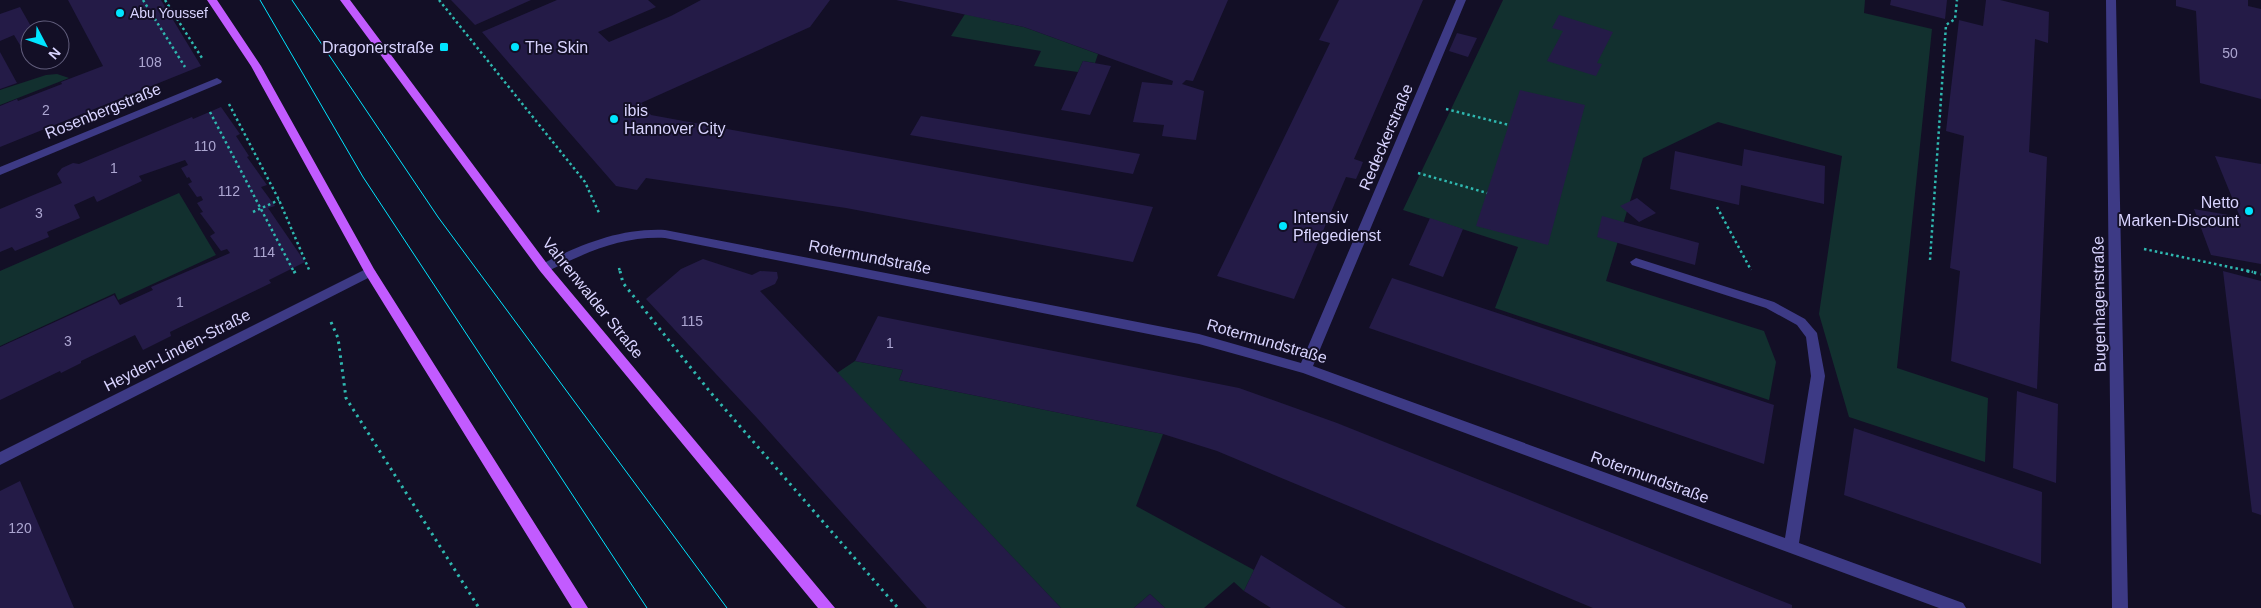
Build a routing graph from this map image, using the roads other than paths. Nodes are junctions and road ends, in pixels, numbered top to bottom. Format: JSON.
{"nodes":[{"id":1,"x":212,"y":0,"type":"edge"},
{"id":2,"x":345,"y":0,"type":"edge"},
{"id":3,"x":1461,"y":0,"type":"edge"},
{"id":4,"x":2111,"y":0,"type":"edge"},
{"id":5,"x":217,"y":82,"type":"road end"},
{"id":6,"x":0,"y":171,"type":"edge"},
{"id":7,"x":1636,"y":262,"type":"dead end"},
{"id":8,"x":544,"y":268,"type":"junction"},
{"id":9,"x":370,"y":272,"type":"junction"},
{"id":10,"x":1304,"y":369,"type":"junction"},
{"id":11,"x":0,"y":459,"type":"edge"},
{"id":12,"x":1791,"y":547,"type":"junction"},
{"id":13,"x":580,"y":608,"type":"edge"},
{"id":14,"x":827,"y":608,"type":"edge"},
{"id":15,"x":1958,"y":608,"type":"edge"},
{"id":16,"x":2120,"y":608,"type":"edge"}],
"edges":[{"from":1,"to":9,"type":"main road"},
{"from":2,"to":8,"type":"main road","name":"Vahrenwalder Straße"},
{"from":3,"to":10,"type":"street","name":"Redeckerstraße"},
{"from":4,"to":16,"type":"street","name":"Bugenhagenstraße"},
{"from":5,"to":6,"type":"street","name":"Rosenbergstraße"},
{"from":7,"to":12,"type":"street"},
{"from":8,"to":10,"type":"street","name":"Rotermundstraße"},
{"from":8,"to":14,"type":"main road","name":"Vahrenwalder Straße"},
{"from":9,"to":11,"type":"street","name":"Heyden-Linden-Straße"},
{"from":9,"to":13,"type":"main road"},
{"from":10,"to":12,"type":"street","name":"Rotermundstraße"},
{"from":12,"to":15,"type":"street","name":"Rotermundstraße"}]}
